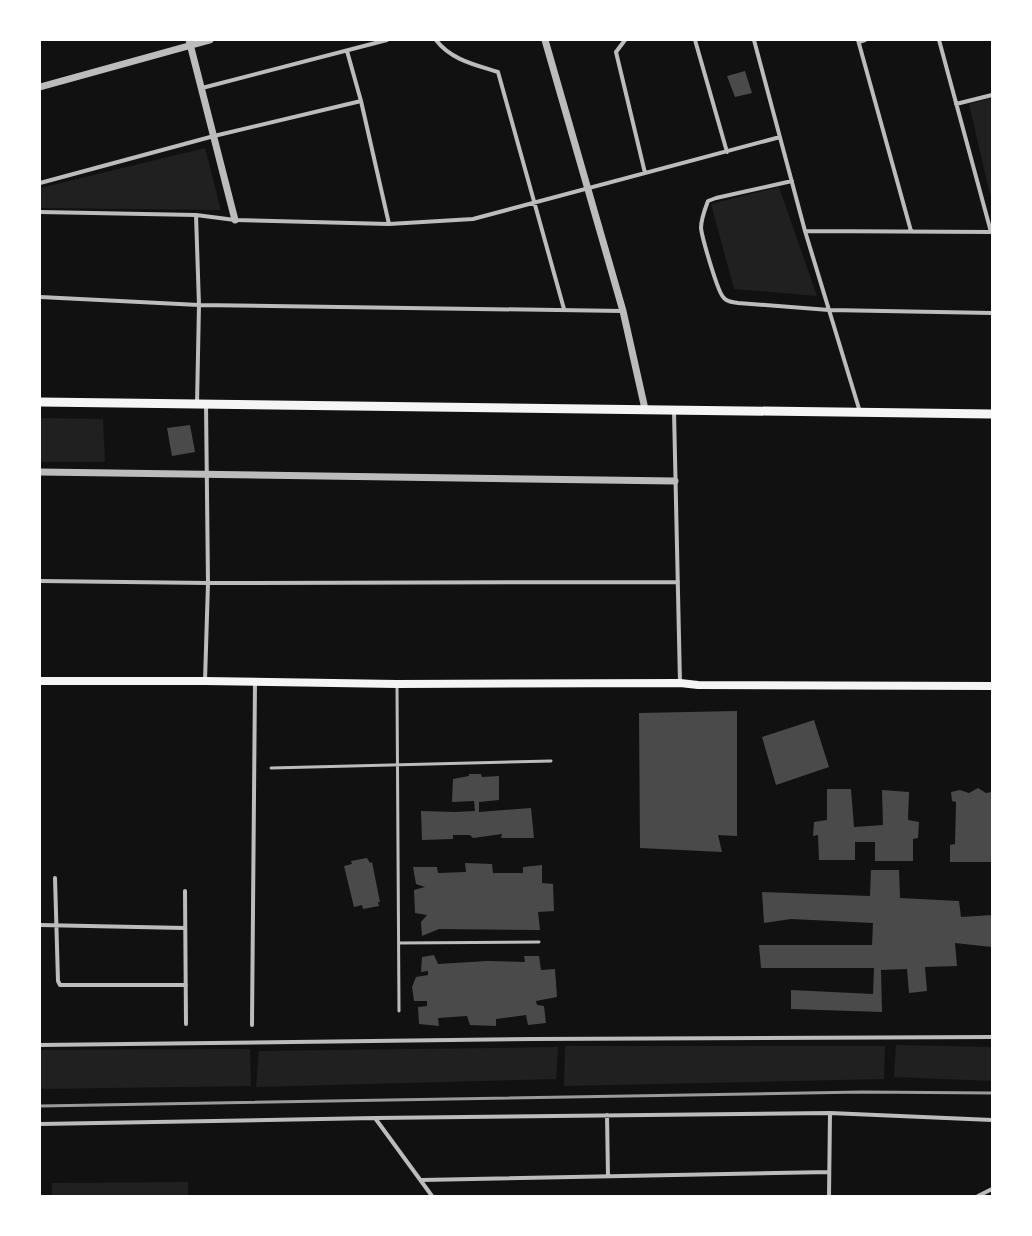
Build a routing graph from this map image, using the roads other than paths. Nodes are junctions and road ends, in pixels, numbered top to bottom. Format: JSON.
{"nodes":[{"id":1,"x":210,"y":40,"type":"edge"},
{"id":2,"x":387,"y":40,"type":"edge"},
{"id":3,"x":436,"y":40,"type":"edge"},
{"id":4,"x":545,"y":40,"type":"edge"},
{"id":5,"x":625,"y":40,"type":"edge"},
{"id":6,"x":695,"y":40,"type":"edge"},
{"id":7,"x":754,"y":40,"type":"edge"},
{"id":8,"x":865,"y":40,"type":"edge"},
{"id":9,"x":939,"y":40,"type":"edge"},
{"id":10,"x":859,"y":41,"type":"edge"},
{"id":11,"x":190,"y":43,"type":"edge"},
{"id":12,"x":346,"y":51,"type":"junction"},
{"id":13,"x":40,"y":87,"type":"edge"},
{"id":14,"x":202,"y":88,"type":"junction"},
{"id":15,"x":992,"y":94,"type":"edge"},
{"id":16,"x":361,"y":101,"type":"junction"},
{"id":17,"x":956,"y":104,"type":"junction"},
{"id":18,"x":214,"y":136,"type":"junction"},
{"id":19,"x":780,"y":137,"type":"junction"},
{"id":20,"x":727,"y":152,"type":"junction"},
{"id":21,"x":645,"y":172,"type":"junction"},
{"id":22,"x":792,"y":181,"type":"junction"},
{"id":23,"x":40,"y":183,"type":"edge"},
{"id":24,"x":587,"y":188,"type":"junction"},
{"id":25,"x":534,"y":203,"type":"junction"},
{"id":26,"x":40,"y":212,"type":"edge"},
{"id":27,"x":196,"y":215,"type":"junction"},
{"id":28,"x":235,"y":220,"type":"junction"},
{"id":29,"x":389,"y":224,"type":"junction"},
{"id":30,"x":805,"y":231,"type":"junction"},
{"id":31,"x":911,"y":231,"type":"junction"},
{"id":32,"x":991,"y":232,"type":"edge"},
{"id":33,"x":40,"y":297,"type":"edge"},
{"id":34,"x":199,"y":305,"type":"junction"},
{"id":35,"x":564,"y":309,"type":"junction"},
{"id":36,"x":829,"y":310,"type":"junction"},
{"id":37,"x":623,"y":311,"type":"junction"},
{"id":38,"x":992,"y":313,"type":"edge"},
{"id":39,"x":40,"y":402,"type":"edge"},
{"id":40,"x":201,"y":404,"type":"junction"},
{"id":41,"x":645,"y":409,"type":"junction"},
{"id":42,"x":674,"y":410,"type":"junction"},
{"id":43,"x":861,"y":413,"type":"junction"},
{"id":44,"x":992,"y":414,"type":"edge"},
{"id":45,"x":40,"y":472,"type":"edge"},
{"id":46,"x":206,"y":475,"type":"junction"},
{"id":47,"x":675,"y":481,"type":"junction"},
{"id":48,"x":40,"y":581,"type":"edge"},
{"id":49,"x":678,"y":582,"type":"junction"},
{"id":50,"x":208,"y":583,"type":"junction"},
{"id":51,"x":40,"y":681,"type":"edge"},
{"id":52,"x":205,"y":681,"type":"junction"},
{"id":53,"x":255,"y":682,"type":"junction"},
{"id":54,"x":680,"y":683,"type":"junction"},
{"id":55,"x":397,"y":684,"type":"junction"},
{"id":56,"x":992,"y":686,"type":"edge"},
{"id":57,"x":552,"y":760,"type":"dead end"},
{"id":58,"x":398,"y":764,"type":"junction"},
{"id":59,"x":271,"y":768,"type":"dead end"},
{"id":60,"x":55,"y":878,"type":"dead end"},
{"id":61,"x":185,"y":891,"type":"dead end"},
{"id":62,"x":40,"y":925,"type":"edge"},
{"id":63,"x":56,"y":925,"type":"junction"},
{"id":64,"x":185,"y":928,"type":"junction"},
{"id":65,"x":539,"y":942,"type":"dead end"},
{"id":66,"x":399,"y":943,"type":"junction"},
{"id":67,"x":186,"y":986,"type":"junction"},
{"id":68,"x":399,"y":1012,"type":"dead end"},
{"id":69,"x":186,"y":1024,"type":"dead end"},
{"id":70,"x":252,"y":1025,"type":"dead end"},
{"id":71,"x":992,"y":1037,"type":"edge"},
{"id":72,"x":40,"y":1045,"type":"edge"},
{"id":73,"x":830,"y":1113,"type":"junction"},
{"id":74,"x":606,"y":1115,"type":"junction"},
{"id":75,"x":376,"y":1118,"type":"junction"},
{"id":76,"x":992,"y":1120,"type":"edge"},
{"id":77,"x":40,"y":1124,"type":"edge"},
{"id":78,"x":829,"y":1172,"type":"junction"},
{"id":79,"x":608,"y":1176,"type":"junction"},
{"id":80,"x":422,"y":1180,"type":"junction"},
{"id":81,"x":992,"y":1189,"type":"edge"},
{"id":82,"x":432,"y":1196,"type":"edge"},
{"id":83,"x":829,"y":1196,"type":"edge"},
{"id":84,"x":978,"y":1196,"type":"edge"}],
"edges":[{"from":1,"to":11,"type":"street"},
{"from":2,"to":12,"type":"street"},
{"from":3,"to":25,"type":"street"},
{"from":4,"to":24,"type":"street"},
{"from":5,"to":21,"type":"street"},
{"from":6,"to":20,"type":"street"},
{"from":7,"to":19,"type":"street"},
{"from":8,"to":10,"type":"street"},
{"from":9,"to":17,"type":"street"},
{"from":10,"to":31,"type":"street"},
{"from":11,"to":13,"type":"street"},
{"from":11,"to":14,"type":"street"},
{"from":12,"to":14,"type":"street"},
{"from":12,"to":16,"type":"street"},
{"from":14,"to":18,"type":"street"},
{"from":15,"to":17,"type":"street"},
{"from":16,"to":18,"type":"street"},
{"from":16,"to":29,"type":"street"},
{"from":17,"to":32,"type":"street"},
{"from":18,"to":23,"type":"street"},
{"from":18,"to":28,"type":"street"},
{"from":19,"to":20,"type":"street"},
{"from":19,"to":22,"type":"street"},
{"from":20,"to":21,"type":"street"},
{"from":21,"to":24,"type":"street"},
{"from":22,"to":30,"type":"street"},
{"from":22,"to":36,"type":"street"},
{"from":24,"to":25,"type":"street"},
{"from":24,"to":37,"type":"street"},
{"from":25,"to":29,"type":"street"},
{"from":25,"to":35,"type":"street"},
{"from":26,"to":27,"type":"street"},
{"from":27,"to":28,"type":"street"},
{"from":27,"to":34,"type":"street"},
{"from":28,"to":29,"type":"street"},
{"from":30,"to":31,"type":"street"},
{"from":30,"to":36,"type":"street"},
{"from":31,"to":32,"type":"street"},
{"from":33,"to":34,"type":"street"},
{"from":34,"to":35,"type":"street"},
{"from":34,"to":40,"type":"street"},
{"from":35,"to":37,"type":"street"},
{"from":36,"to":38,"type":"street"},
{"from":36,"to":43,"type":"street"},
{"from":37,"to":41,"type":"street"},
{"from":39,"to":40,"type":"main road"},
{"from":40,"to":41,"type":"main road"},
{"from":40,"to":46,"type":"street"},
{"from":41,"to":42,"type":"main road"},
{"from":42,"to":43,"type":"main road"},
{"from":42,"to":47,"type":"street"},
{"from":43,"to":44,"type":"main road"},
{"from":45,"to":46,"type":"street"},
{"from":46,"to":47,"type":"street"},
{"from":46,"to":50,"type":"street"},
{"from":47,"to":49,"type":"street"},
{"from":48,"to":50,"type":"street"},
{"from":49,"to":50,"type":"street"},
{"from":49,"to":54,"type":"street"},
{"from":50,"to":52,"type":"street"},
{"from":51,"to":52,"type":"main road"},
{"from":52,"to":53,"type":"main road"},
{"from":53,"to":55,"type":"main road"},
{"from":53,"to":70,"type":"street"},
{"from":54,"to":55,"type":"main road"},
{"from":54,"to":56,"type":"main road"},
{"from":55,"to":58,"type":"lane"},
{"from":57,"to":58,"type":"lane"},
{"from":58,"to":59,"type":"lane"},
{"from":58,"to":66,"type":"lane"},
{"from":60,"to":63,"type":"street"},
{"from":61,"to":64,"type":"street"},
{"from":62,"to":63,"type":"street"},
{"from":63,"to":64,"type":"street"},
{"from":63,"to":67,"type":"street"},
{"from":64,"to":67,"type":"street"},
{"from":65,"to":66,"type":"lane"},
{"from":66,"to":68,"type":"lane"},
{"from":67,"to":69,"type":"street"},
{"from":71,"to":72,"type":"street"},
{"from":73,"to":74,"type":"street"},
{"from":73,"to":76,"type":"street"},
{"from":73,"to":78,"type":"street"},
{"from":74,"to":75,"type":"street"},
{"from":74,"to":79,"type":"street"},
{"from":75,"to":77,"type":"street"},
{"from":75,"to":80,"type":"street"},
{"from":78,"to":79,"type":"street"},
{"from":78,"to":83,"type":"street"},
{"from":79,"to":80,"type":"street"},
{"from":80,"to":82,"type":"street"},
{"from":81,"to":84,"type":"street"}]}
